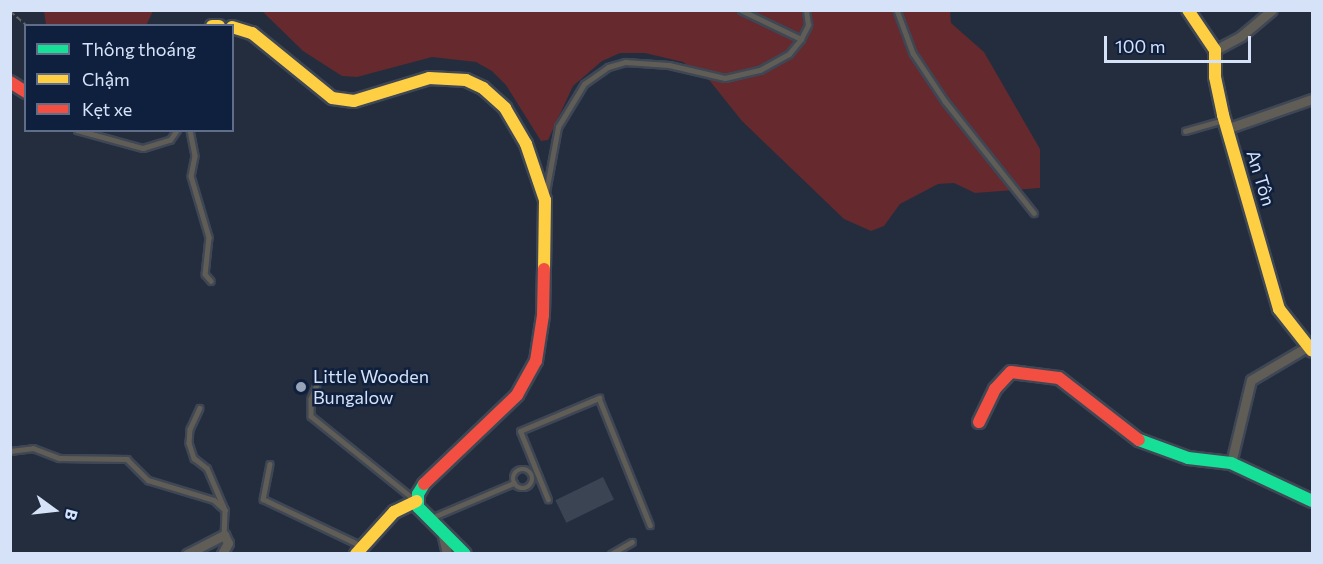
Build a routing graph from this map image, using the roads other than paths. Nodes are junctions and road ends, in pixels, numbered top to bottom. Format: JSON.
{"nodes":[{"id":1,"x":741,"y":10,"type":"edge"},
{"id":2,"x":806,"y":10,"type":"edge"},
{"id":3,"x":897,"y":10,"type":"edge"},
{"id":4,"x":1188,"y":10,"type":"edge"},
{"id":5,"x":1272,"y":10,"type":"edge"},
{"id":6,"x":234,"y":28,"type":"edge"},
{"id":7,"x":801,"y":39,"type":"junction"},
{"id":8,"x":1215,"y":50,"type":"junction"},
{"id":9,"x":10,"y":82,"type":"edge"},
{"id":10,"x":24,"y":91,"type":"edge"},
{"id":11,"x":1312,"y":99,"type":"edge"},
{"id":12,"x":1225,"y":125,"type":"junction"},
{"id":13,"x":1185,"y":131,"type":"dead end"},
{"id":14,"x":84,"y":132,"type":"edge"},
{"id":15,"x":176,"y":132,"type":"edge"},
{"id":16,"x":190,"y":132,"type":"edge"},
{"id":17,"x":545,"y":200,"type":"junction"},
{"id":18,"x":1034,"y":213,"type":"dead end"},
{"id":19,"x":211,"y":281,"type":"dead end"},
{"id":20,"x":1311,"y":347,"type":"edge"},
{"id":21,"x":317,"y":386,"type":"dead end"},
{"id":22,"x":200,"y":408,"type":"dead end"},
{"id":23,"x":979,"y":422,"type":"dead end"},
{"id":24,"x":10,"y":451,"type":"edge"},
{"id":25,"x":1232,"y":463,"type":"junction"},
{"id":26,"x":270,"y":464,"type":"dead end"},
{"id":27,"x":533,"y":474,"type":"junction"},
{"id":28,"x":514,"y":483,"type":"junction"},
{"id":29,"x":548,"y":500,"type":"dead end"},
{"id":30,"x":417,"y":501,"type":"junction"},
{"id":31,"x":1312,"y":501,"type":"edge"},
{"id":32,"x":225,"y":510,"type":"junction"},
{"id":33,"x":429,"y":520,"type":"junction"},
{"id":34,"x":650,"y":525,"type":"dead end"},
{"id":35,"x":442,"y":532,"type":"junction"},
{"id":36,"x":224,"y":535,"type":"junction"},
{"id":37,"x":632,"y":542,"type":"dead end"},
{"id":38,"x":359,"y":550,"type":"edge"},
{"id":39,"x":187,"y":554,"type":"edge"},
{"id":40,"x":222,"y":554,"type":"edge"},
{"id":41,"x":447,"y":554,"type":"edge"},
{"id":42,"x":465,"y":554,"type":"edge"},
{"id":43,"x":612,"y":554,"type":"edge"}],
"edges":[{"from":1,"to":7,"type":"lane"},
{"from":2,"to":7,"type":"lane"},
{"from":3,"to":18,"type":"lane"},
{"from":4,"to":8,"type":"main road"},
{"from":5,"to":8,"type":"street"},
{"from":6,"to":17,"type":"main road"},
{"from":7,"to":17,"type":"lane"},
{"from":8,"to":12,"type":"main road","name":"An Tôn"},
{"from":9,"to":10,"type":"main road"},
{"from":11,"to":12,"type":"street"},
{"from":12,"to":13,"type":"lane"},
{"from":12,"to":20,"type":"main road","name":"An Tôn"},
{"from":14,"to":15,"type":"lane"},
{"from":16,"to":19,"type":"lane"},
{"from":17,"to":30,"type":"main road"},
{"from":20,"to":25,"type":"street"},
{"from":21,"to":30,"type":"lane"},
{"from":22,"to":32,"type":"lane"},
{"from":23,"to":25,"type":"main road"},
{"from":24,"to":32,"type":"lane"},
{"from":25,"to":31,"type":"main road"},
{"from":26,"to":38,"type":"lane"},
{"from":27,"to":28,"type":"lane"},
{"from":27,"to":28,"type":"lane"},
{"from":27,"to":29,"type":"lane"},
{"from":27,"to":34,"type":"lane"},
{"from":28,"to":33,"type":"lane"},
{"from":30,"to":33,"type":"main road"},
{"from":30,"to":38,"type":"main road"},
{"from":32,"to":36,"type":"lane"},
{"from":33,"to":35,"type":"main road"},
{"from":35,"to":41,"type":"street"},
{"from":35,"to":42,"type":"main road"},
{"from":36,"to":39,"type":"street"},
{"from":36,"to":40,"type":"street"},
{"from":37,"to":43,"type":"lane"}]}
